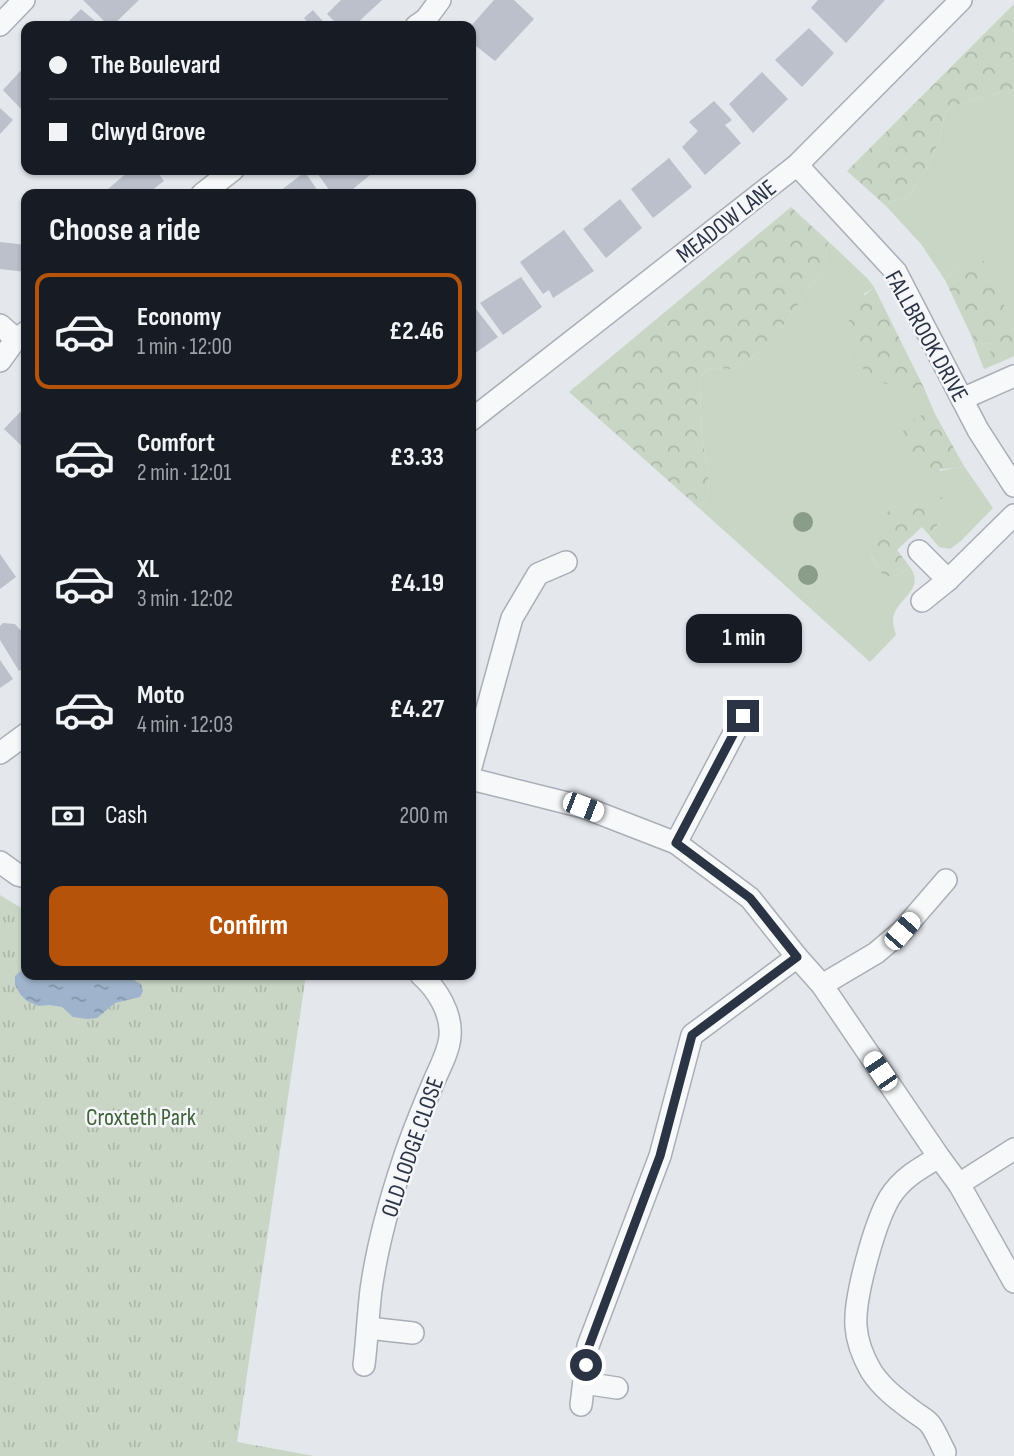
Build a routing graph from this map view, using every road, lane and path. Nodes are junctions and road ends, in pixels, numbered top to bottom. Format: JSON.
{"nodes":[{"id":1,"x":24,"y":0,"type":"edge"},
{"id":2,"x":440,"y":0,"type":"edge"},
{"id":3,"x":961,"y":0,"type":"edge"},
{"id":4,"x":423,"y":21,"type":"edge"},
{"id":5,"x":0,"y":25,"type":"edge"},
{"id":6,"x":797,"y":165,"type":"junction"},
{"id":7,"x":227,"y":175,"type":"edge"},
{"id":8,"x":208,"y":189,"type":"edge"},
{"id":9,"x":14,"y":332,"type":"edge"},
{"id":10,"x":0,"y":361,"type":"edge"},
{"id":11,"x":1014,"y":376,"type":"edge"},
{"id":12,"x":962,"y":399,"type":"junction"},
{"id":13,"x":476,"y":416,"type":"edge"},
{"id":14,"x":1014,"y":485,"type":"edge"},
{"id":15,"x":1014,"y":515,"type":"edge"},
{"id":16,"x":919,"y":551,"type":"dead end"},
{"id":17,"x":566,"y":562,"type":"dead end"},
{"id":18,"x":948,"y":580,"type":"junction"},
{"id":19,"x":922,"y":601,"type":"dead end"},
{"id":20,"x":743,"y":716,"type":"dead end"},
{"id":21,"x":21,"y":738,"type":"edge"},
{"id":22,"x":476,"y":749,"type":"edge"},
{"id":23,"x":0,"y":753,"type":"edge"},
{"id":24,"x":476,"y":780,"type":"edge"},
{"id":25,"x":676,"y":843,"type":"junction"},
{"id":26,"x":0,"y":862,"type":"edge"},
{"id":27,"x":21,"y":876,"type":"edge"},
{"id":28,"x":946,"y":880,"type":"dead end"},
{"id":29,"x":797,"y":957,"type":"junction"},
{"id":30,"x":428,"y":980,"type":"edge"},
{"id":31,"x":822,"y":985,"type":"junction"},
{"id":32,"x":1014,"y":1149,"type":"edge"},
{"id":33,"x":939,"y":1157,"type":"junction"},
{"id":34,"x":959,"y":1184,"type":"junction"},
{"id":35,"x":1014,"y":1282,"type":"edge"},
{"id":36,"x":368,"y":1328,"type":"junction"},
{"id":37,"x":412,"y":1333,"type":"dead end"},
{"id":38,"x":364,"y":1365,"type":"dead end"},
{"id":39,"x":584,"y":1383,"type":"junction"},
{"id":40,"x":617,"y":1388,"type":"dead end"},
{"id":41,"x":581,"y":1405,"type":"dead end"},
{"id":42,"x":945,"y":1452,"type":"dead end"}],
"edges":[{"from":1,"to":5,"type":"street"},
{"from":2,"to":4,"type":"street"},
{"from":3,"to":6,"type":"street","name":"MEADOW LANE"},
{"from":6,"to":12,"type":"street","name":"FALLBROOK DRIVE"},
{"from":6,"to":13,"type":"street","name":"MEADOW LANE"},
{"from":7,"to":8,"type":"street"},
{"from":9,"to":10,"type":"street"},
{"from":11,"to":12,"type":"street"},
{"from":12,"to":14,"type":"street","name":"FALLBROOK DRIVE"},
{"from":15,"to":18,"type":"street"},
{"from":16,"to":18,"type":"street"},
{"from":17,"to":22,"type":"street"},
{"from":18,"to":19,"type":"street"},
{"from":20,"to":25,"type":"street"},
{"from":21,"to":23,"type":"street"},
{"from":24,"to":25,"type":"street"},
{"from":25,"to":29,"type":"street"},
{"from":26,"to":27,"type":"street"},
{"from":28,"to":31,"type":"street"},
{"from":29,"to":31,"type":"street"},
{"from":29,"to":39,"type":"street"},
{"from":30,"to":36,"type":"street","name":"OLD LODGE CLOSE"},
{"from":31,"to":33,"type":"street"},
{"from":32,"to":34,"type":"street"},
{"from":33,"to":34,"type":"street"},
{"from":33,"to":42,"type":"street"},
{"from":34,"to":35,"type":"street"},
{"from":36,"to":37,"type":"street"},
{"from":36,"to":38,"type":"street","name":"OLD LODGE CLOSE"},
{"from":39,"to":40,"type":"street"},
{"from":39,"to":41,"type":"street"}]}
